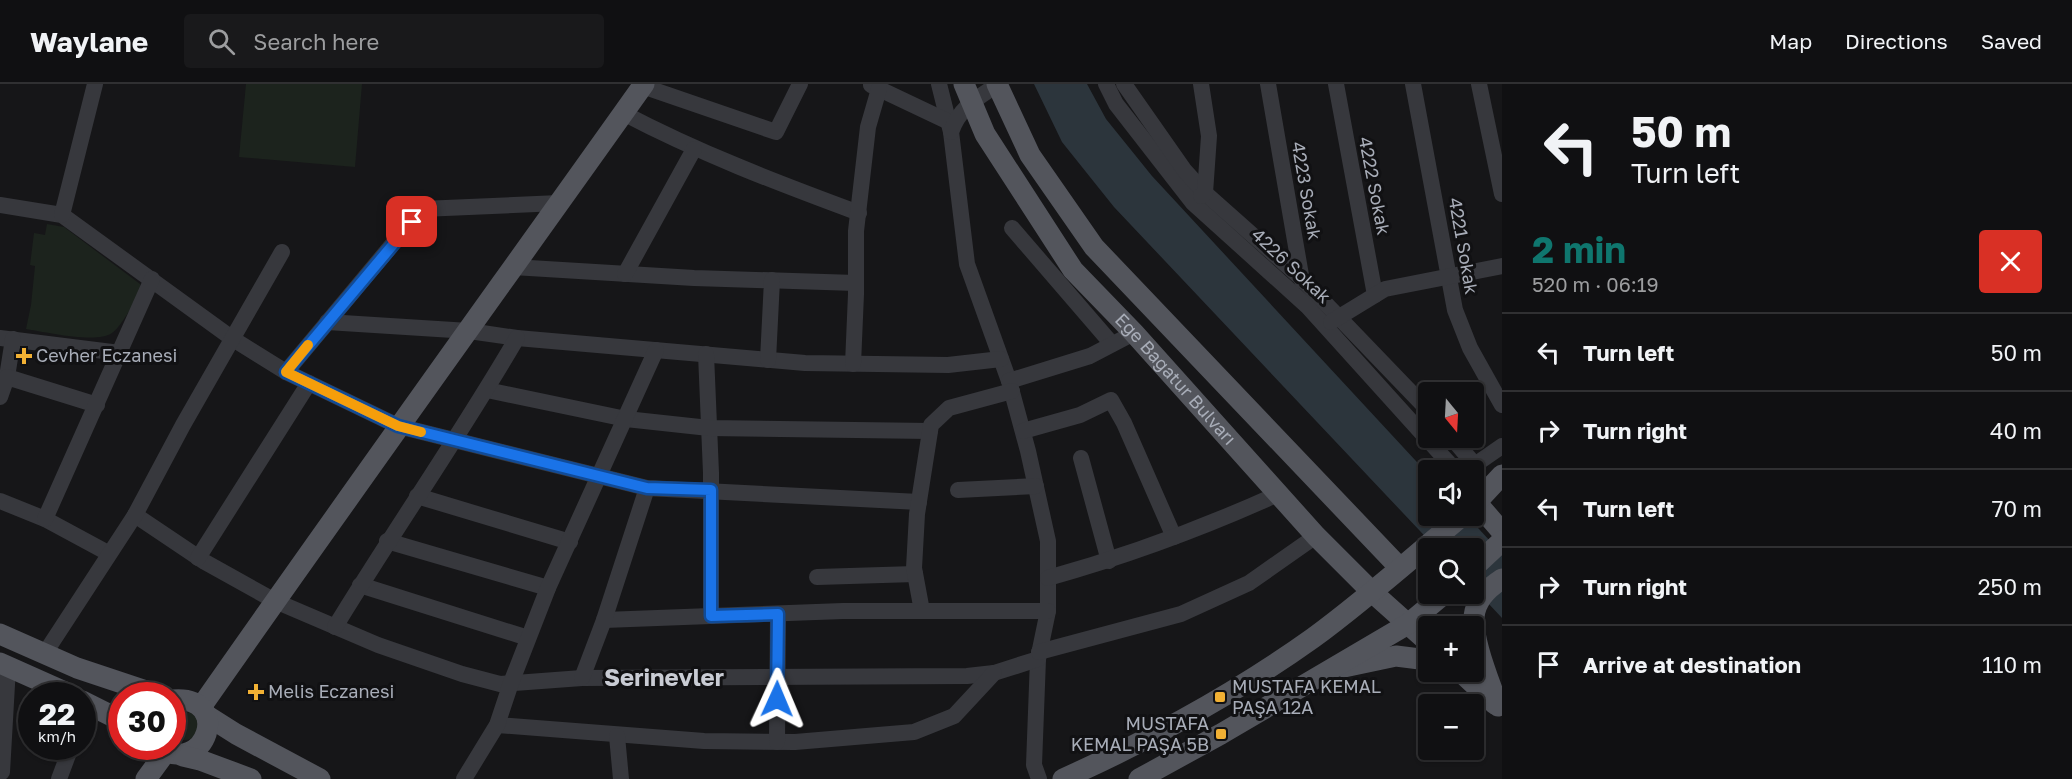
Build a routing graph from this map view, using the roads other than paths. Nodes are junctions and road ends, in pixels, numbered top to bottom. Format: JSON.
{"nodes":[{"id":1,"x":95,"y":84,"type":"edge"},
{"id":2,"x":800,"y":84,"type":"edge"},
{"id":3,"x":939,"y":84,"type":"edge"},
{"id":4,"x":1106,"y":84,"type":"edge"},
{"id":5,"x":1124,"y":84,"type":"edge"},
{"id":6,"x":1200,"y":84,"type":"edge"},
{"id":7,"x":1268,"y":84,"type":"edge"},
{"id":8,"x":1336,"y":84,"type":"edge"},
{"id":9,"x":1413,"y":84,"type":"edge"},
{"id":10,"x":1479,"y":84,"type":"edge"},
{"id":11,"x":643,"y":85,"type":"edge"},
{"id":12,"x":997,"y":85,"type":"edge"},
{"id":13,"x":874,"y":87,"type":"edge"},
{"id":14,"x":968,"y":93,"type":"edge"},
{"id":15,"x":623,"y":113,"type":"junction"},
{"id":16,"x":950,"y":127,"type":"junction"},
{"id":17,"x":694,"y":149,"type":"junction"},
{"id":18,"x":1502,"y":194,"type":"edge"},
{"id":19,"x":1199,"y":198,"type":"junction"},
{"id":20,"x":559,"y":203,"type":"junction"},
{"id":21,"x":0,"y":205,"type":"edge"},
{"id":22,"x":859,"y":213,"type":"junction"},
{"id":23,"x":62,"y":215,"type":"junction"},
{"id":24,"x":1012,"y":228,"type":"dead end"},
{"id":25,"x":282,"y":252,"type":"dead end"},
{"id":26,"x":1502,"y":266,"type":"edge"},
{"id":27,"x":513,"y":267,"type":"junction"},
{"id":28,"x":625,"y":274,"type":"junction"},
{"id":29,"x":1448,"y":276,"type":"junction"},
{"id":30,"x":152,"y":279,"type":"junction"},
{"id":31,"x":1302,"y":279,"type":"junction"},
{"id":32,"x":772,"y":280,"type":"junction"},
{"id":33,"x":856,"y":283,"type":"junction"},
{"id":34,"x":1375,"y":295,"type":"junction"},
{"id":35,"x":1307,"y":306,"type":"junction"},
{"id":36,"x":1340,"y":316,"type":"junction"},
{"id":37,"x":327,"y":322,"type":"junction"},
{"id":38,"x":1325,"y":326,"type":"junction"},
{"id":39,"x":469,"y":331,"type":"junction"},
{"id":40,"x":1134,"y":333,"type":"junction"},
{"id":41,"x":517,"y":338,"type":"junction"},
{"id":42,"x":6,"y":339,"type":"edge"},
{"id":43,"x":233,"y":339,"type":"junction"},
{"id":44,"x":1112,"y":344,"type":"junction"},
{"id":45,"x":656,"y":350,"type":"junction"},
{"id":46,"x":120,"y":353,"type":"junction"},
{"id":47,"x":706,"y":354,"type":"junction"},
{"id":48,"x":1001,"y":358,"type":"junction"},
{"id":49,"x":768,"y":360,"type":"junction"},
{"id":50,"x":853,"y":364,"type":"junction"},
{"id":51,"x":286,"y":372,"type":"junction"},
{"id":52,"x":7,"y":376,"type":"junction"},
{"id":53,"x":309,"y":382,"type":"junction"},
{"id":54,"x":1010,"y":386,"type":"junction"},
{"id":55,"x":487,"y":390,"type":"junction"},
{"id":56,"x":0,"y":397,"type":"edge"},
{"id":57,"x":1418,"y":399,"type":"edge"},
{"id":58,"x":97,"y":405,"type":"junction"},
{"id":59,"x":1502,"y":405,"type":"edge"},
{"id":60,"x":626,"y":419,"type":"junction"},
{"id":61,"x":398,"y":426,"type":"junction"},
{"id":62,"x":709,"y":428,"type":"junction"},
{"id":63,"x":930,"y":431,"type":"junction"},
{"id":64,"x":1023,"y":431,"type":"junction"},
{"id":65,"x":454,"y":439,"type":"junction"},
{"id":66,"x":1502,"y":446,"type":"edge"},
{"id":67,"x":1081,"y":458,"type":"dead end"},
{"id":68,"x":1446,"y":460,"type":"edge"},
{"id":69,"x":1482,"y":460,"type":"edge"},
{"id":70,"x":1502,"y":475,"type":"edge"},
{"id":71,"x":599,"y":477,"type":"junction"},
{"id":72,"x":1036,"y":486,"type":"junction"},
{"id":73,"x":647,"y":488,"type":"junction"},
{"id":74,"x":711,"y":490,"type":"junction"},
{"id":75,"x":958,"y":490,"type":"dead end"},
{"id":76,"x":1484,"y":492,"type":"edge"},
{"id":77,"x":1278,"y":494,"type":"junction"},
{"id":78,"x":417,"y":496,"type":"junction"},
{"id":79,"x":0,"y":501,"type":"edge"},
{"id":80,"x":919,"y":502,"type":"junction"},
{"id":81,"x":135,"y":515,"type":"junction"},
{"id":82,"x":1484,"y":516,"type":"edge"},
{"id":83,"x":45,"y":519,"type":"junction"},
{"id":84,"x":1447,"y":526,"type":"edge"},
{"id":85,"x":1502,"y":532,"type":"edge"},
{"id":86,"x":1316,"y":536,"type":"junction"},
{"id":87,"x":1174,"y":537,"type":"junction"},
{"id":88,"x":387,"y":541,"type":"junction"},
{"id":89,"x":570,"y":542,"type":"junction"},
{"id":90,"x":1502,"y":542,"type":"edge"},
{"id":91,"x":108,"y":553,"type":"junction"},
{"id":92,"x":198,"y":558,"type":"junction"},
{"id":93,"x":1484,"y":558,"type":"edge"},
{"id":94,"x":1109,"y":561,"type":"junction"},
{"id":95,"x":1400,"y":568,"type":"junction"},
{"id":96,"x":915,"y":574,"type":"junction"},
{"id":97,"x":817,"y":577,"type":"dead end"},
{"id":98,"x":1048,"y":578,"type":"junction"},
{"id":99,"x":1502,"y":579,"type":"edge"},
{"id":100,"x":360,"y":585,"type":"junction"},
{"id":101,"x":548,"y":588,"type":"junction"},
{"id":102,"x":1372,"y":592,"type":"junction"},
{"id":103,"x":275,"y":601,"type":"junction"},
{"id":104,"x":1432,"y":604,"type":"edge"},
{"id":105,"x":922,"y":611,"type":"junction"},
{"id":106,"x":1048,"y":611,"type":"junction"},
{"id":107,"x":778,"y":614,"type":"junction"},
{"id":108,"x":711,"y":616,"type":"junction"},
{"id":109,"x":604,"y":620,"type":"junction"},
{"id":110,"x":1408,"y":624,"type":"junction"},
{"id":111,"x":335,"y":627,"type":"junction"},
{"id":112,"x":1418,"y":633,"type":"edge"},
{"id":113,"x":0,"y":634,"type":"edge"},
{"id":114,"x":528,"y":638,"type":"junction"},
{"id":115,"x":45,"y":653,"type":"junction"},
{"id":116,"x":1038,"y":655,"type":"junction"},
{"id":117,"x":1418,"y":659,"type":"edge"},
{"id":118,"x":4,"y":665,"type":"edge"},
{"id":119,"x":1326,"y":671,"type":"junction"},
{"id":120,"x":994,"y":673,"type":"junction"},
{"id":121,"x":582,"y":678,"type":"junction"},
{"id":122,"x":778,"y":678,"type":"junction"},
{"id":123,"x":37,"y":682,"type":"edge"},
{"id":124,"x":118,"y":682,"type":"edge"},
{"id":125,"x":1472,"y":682,"type":"edge"},
{"id":126,"x":511,"y":683,"type":"junction"},
{"id":127,"x":186,"y":700,"type":"edge"},
{"id":128,"x":1500,"y":708,"type":"edge"},
{"id":129,"x":203,"y":711,"type":"junction"},
{"id":130,"x":497,"y":725,"type":"junction"},
{"id":131,"x":617,"y":736,"type":"junction"},
{"id":132,"x":777,"y":742,"type":"junction"},
{"id":133,"x":186,"y":750,"type":"edge"},
{"id":134,"x":186,"y":756,"type":"edge"},
{"id":135,"x":66,"y":760,"type":"edge"},
{"id":136,"x":162,"y":760,"type":"edge"},
{"id":137,"x":0,"y":772,"type":"edge"},
{"id":138,"x":59,"y":779,"type":"edge"},
{"id":139,"x":146,"y":779,"type":"edge"},
{"id":140,"x":251,"y":779,"type":"edge"},
{"id":141,"x":320,"y":779,"type":"edge"},
{"id":142,"x":464,"y":779,"type":"edge"},
{"id":143,"x":621,"y":779,"type":"edge"},
{"id":144,"x":1039,"y":779,"type":"edge"},
{"id":145,"x":1063,"y":779,"type":"edge"},
{"id":146,"x":1139,"y":779,"type":"edge"}],
"edges":[{"from":1,"to":23,"type":"street"},
{"from":2,"to":11,"type":"street"},
{"from":3,"to":16,"type":"street"},
{"from":4,"to":19,"type":"street","name":"4226 Sokak"},
{"from":5,"to":19,"type":"street"},
{"from":6,"to":19,"type":"street"},
{"from":7,"to":31,"type":"street","name":"4223 Sokak"},
{"from":8,"to":34,"type":"street","name":"4222 Sokak"},
{"from":9,"to":29,"type":"street","name":"4221 Sokak"},
{"from":10,"to":18,"type":"street"},
{"from":11,"to":15,"type":"main road"},
{"from":12,"to":14,"type":"street"},
{"from":12,"to":95,"type":"main road","name":"Ege Bağatur Bulvarı"},
{"from":13,"to":16,"type":"street"},
{"from":13,"to":22,"type":"street"},
{"from":14,"to":16,"type":"street"},
{"from":14,"to":40,"type":"main road","name":"Ege Bağatur Bulvarı"},
{"from":15,"to":17,"type":"street"},
{"from":15,"to":20,"type":"main road"},
{"from":16,"to":48,"type":"street"},
{"from":17,"to":22,"type":"street"},
{"from":17,"to":28,"type":"street"},
{"from":19,"to":31,"type":"street"},
{"from":19,"to":35,"type":"street","name":"4226 Sokak"},
{"from":20,"to":27,"type":"main road"},
{"from":20,"to":37,"type":"street"},
{"from":21,"to":23,"type":"street"},
{"from":22,"to":33,"type":"street"},
{"from":23,"to":30,"type":"street"},
{"from":24,"to":44,"type":"street"},
{"from":25,"to":43,"type":"street"},
{"from":26,"to":29,"type":"street"},
{"from":27,"to":28,"type":"street"},
{"from":27,"to":39,"type":"main road"},
{"from":28,"to":32,"type":"street"},
{"from":29,"to":34,"type":"street"},
{"from":29,"to":59,"type":"street","name":"4221 Sokak"},
{"from":30,"to":43,"type":"street"},
{"from":30,"to":46,"type":"street"},
{"from":31,"to":35,"type":"street","name":"4223 Sokak"},
{"from":31,"to":36,"type":"street"},
{"from":32,"to":33,"type":"street"},
{"from":32,"to":49,"type":"street"},
{"from":33,"to":50,"type":"street"},
{"from":34,"to":36,"type":"street"},
{"from":35,"to":38,"type":"street","name":"4226 Sokak"},
{"from":36,"to":38,"type":"street"},
{"from":36,"to":57,"type":"street"},
{"from":37,"to":39,"type":"street"},
{"from":37,"to":51,"type":"street"},
{"from":38,"to":68,"type":"street","name":"4226 Sokak"},
{"from":39,"to":41,"type":"street"},
{"from":39,"to":61,"type":"main road"},
{"from":40,"to":44,"type":"street"},
{"from":40,"to":77,"type":"main road","name":"Ege Bağatur Bulvarı"},
{"from":41,"to":45,"type":"street"},
{"from":41,"to":55,"type":"street"},
{"from":42,"to":46,"type":"street"},
{"from":42,"to":52,"type":"street"},
{"from":43,"to":51,"type":"street"},
{"from":43,"to":81,"type":"street"},
{"from":44,"to":54,"type":"street"},
{"from":45,"to":47,"type":"street"},
{"from":45,"to":60,"type":"street"},
{"from":46,"to":58,"type":"street"},
{"from":47,"to":49,"type":"street"},
{"from":47,"to":62,"type":"street"},
{"from":48,"to":50,"type":"street"},
{"from":48,"to":54,"type":"street"},
{"from":49,"to":50,"type":"street"},
{"from":51,"to":53,"type":"street"},
{"from":52,"to":56,"type":"street"},
{"from":52,"to":58,"type":"street"},
{"from":53,"to":61,"type":"street"},
{"from":53,"to":92,"type":"street"},
{"from":54,"to":63,"type":"street"},
{"from":54,"to":64,"type":"street"},
{"from":55,"to":60,"type":"street"},
{"from":55,"to":65,"type":"street"},
{"from":58,"to":83,"type":"street"},
{"from":60,"to":62,"type":"street"},
{"from":60,"to":71,"type":"street"},
{"from":61,"to":65,"type":"street"},
{"from":61,"to":103,"type":"main road"},
{"from":62,"to":63,"type":"street"},
{"from":62,"to":74,"type":"street"},
{"from":63,"to":80,"type":"street"},
{"from":64,"to":72,"type":"street"},
{"from":64,"to":87,"type":"street"},
{"from":65,"to":71,"type":"street"},
{"from":65,"to":78,"type":"street"},
{"from":66,"to":69,"type":"street"},
{"from":67,"to":94,"type":"street"},
{"from":70,"to":76,"type":"main road"},
{"from":71,"to":73,"type":"street"},
{"from":71,"to":89,"type":"street"},
{"from":72,"to":75,"type":"street"},
{"from":72,"to":98,"type":"street"},
{"from":73,"to":74,"type":"street"},
{"from":73,"to":109,"type":"street"},
{"from":74,"to":80,"type":"street"},
{"from":74,"to":108,"type":"street"},
{"from":77,"to":86,"type":"main road","name":"Ege Bağatur Bulvarı"},
{"from":77,"to":87,"type":"street"},
{"from":78,"to":88,"type":"street"},
{"from":78,"to":89,"type":"street"},
{"from":79,"to":83,"type":"street"},
{"from":80,"to":96,"type":"street"},
{"from":81,"to":91,"type":"street"},
{"from":81,"to":92,"type":"street"},
{"from":82,"to":85,"type":"main road"},
{"from":83,"to":91,"type":"street"},
{"from":84,"to":95,"type":"main road"},
{"from":86,"to":102,"type":"main road","name":"Ege Bağatur Bulvarı"},
{"from":86,"to":116,"type":"street"},
{"from":87,"to":94,"type":"street"},
{"from":88,"to":100,"type":"street"},
{"from":88,"to":101,"type":"street"},
{"from":89,"to":101,"type":"street"},
{"from":90,"to":93,"type":"main road"},
{"from":91,"to":115,"type":"street"},
{"from":92,"to":103,"type":"street"},
{"from":94,"to":98,"type":"street"},
{"from":95,"to":102,"type":"main road"},
{"from":96,"to":97,"type":"street"},
{"from":96,"to":105,"type":"street"},
{"from":98,"to":106,"type":"street"},
{"from":99,"to":128,"type":"main road"},
{"from":100,"to":111,"type":"street"},
{"from":100,"to":114,"type":"street"},
{"from":101,"to":114,"type":"street"},
{"from":102,"to":110,"type":"main road","name":"Ege Bağatur Bulvarı"},
{"from":102,"to":145,"type":"main road"},
{"from":103,"to":111,"type":"street"},
{"from":103,"to":129,"type":"main road"},
{"from":104,"to":110,"type":"main road"},
{"from":105,"to":106,"type":"street"},
{"from":105,"to":107,"type":"street"},
{"from":106,"to":116,"type":"street"},
{"from":107,"to":108,"type":"street"},
{"from":107,"to":122,"type":"street"},
{"from":108,"to":109,"type":"street"},
{"from":109,"to":121,"type":"street"},
{"from":110,"to":112,"type":"main road","name":"Ege Bağatur Bulvarı"},
{"from":110,"to":119,"type":"main road"},
{"from":111,"to":126,"type":"street"},
{"from":113,"to":115,"type":"main road"},
{"from":114,"to":126,"type":"street"},
{"from":115,"to":124,"type":"main road"},
{"from":116,"to":120,"type":"street"},
{"from":116,"to":144,"type":"street"},
{"from":117,"to":119,"type":"main road"},
{"from":118,"to":123,"type":"main road"},
{"from":118,"to":137,"type":"street"},
{"from":119,"to":146,"type":"main road"},
{"from":120,"to":122,"type":"street"},
{"from":120,"to":132,"type":"street"},
{"from":121,"to":122,"type":"street"},
{"from":121,"to":126,"type":"street"},
{"from":122,"to":132,"type":"street"},
{"from":125,"to":128,"type":"main road"},
{"from":126,"to":130,"type":"street"},
{"from":127,"to":129,"type":"main road"},
{"from":129,"to":133,"type":"main road"},
{"from":129,"to":141,"type":"main road"},
{"from":130,"to":131,"type":"street"},
{"from":130,"to":142,"type":"street"},
{"from":131,"to":132,"type":"street"},
{"from":131,"to":143,"type":"street"},
{"from":134,"to":140,"type":"main road"},
{"from":135,"to":138,"type":"street"},
{"from":136,"to":139,"type":"main road"}]}
